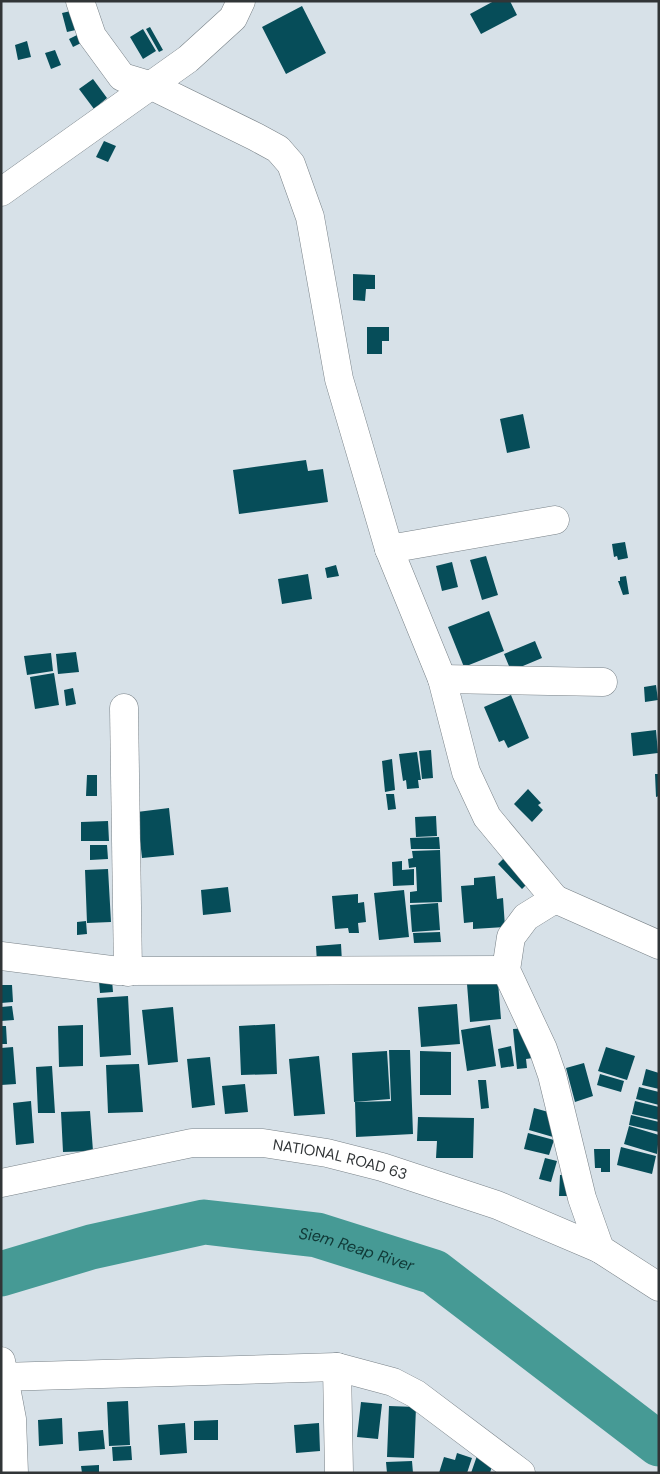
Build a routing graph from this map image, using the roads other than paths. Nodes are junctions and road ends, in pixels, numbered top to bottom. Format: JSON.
{"nodes":[{"id":1,"x":80,"y":1,"type":"edge"},
{"id":2,"x":241,"y":1,"type":"edge"},
{"id":3,"x":152,"y":86,"type":"junction"},
{"id":4,"x":1,"y":192,"type":"edge"},
{"id":5,"x":555,"y":520,"type":"dead end"},
{"id":6,"x":389,"y":549,"type":"junction"},
{"id":7,"x":442,"y":679,"type":"junction"},
{"id":8,"x":603,"y":682,"type":"dead end"},
{"id":9,"x":124,"y":708,"type":"dead end"},
{"id":10,"x":555,"y":899,"type":"junction"},
{"id":11,"x":659,"y":946,"type":"edge"},
{"id":12,"x":1,"y":956,"type":"edge"},
{"id":13,"x":506,"y":970,"type":"junction"},
{"id":14,"x":128,"y":972,"type":"junction"},
{"id":15,"x":1,"y":1183,"type":"edge"},
{"id":16,"x":600,"y":1249,"type":"junction"},
{"id":17,"x":659,"y":1287,"type":"edge"},
{"id":18,"x":337,"y":1367,"type":"junction"},
{"id":19,"x":2,"y":1371,"type":"edge"},
{"id":20,"x":14,"y":1473,"type":"edge"},
{"id":21,"x":339,"y":1473,"type":"edge"},
{"id":22,"x":521,"y":1473,"type":"edge"}],
"edges":[{"from":1,"to":3,"type":"street"},
{"from":2,"to":3,"type":"street"},
{"from":3,"to":4,"type":"street"},
{"from":3,"to":6,"type":"street"},
{"from":5,"to":6,"type":"street"},
{"from":6,"to":7,"type":"street"},
{"from":7,"to":8,"type":"street"},
{"from":7,"to":10,"type":"street"},
{"from":9,"to":14,"type":"street"},
{"from":10,"to":11,"type":"street"},
{"from":10,"to":13,"type":"street"},
{"from":12,"to":14,"type":"street"},
{"from":13,"to":14,"type":"street"},
{"from":13,"to":16,"type":"street"},
{"from":15,"to":16,"type":"street","name":"NATIONAL ROAD 63"},
{"from":16,"to":17,"type":"street","name":"NATIONAL ROAD 63"},
{"from":18,"to":19,"type":"street"},
{"from":18,"to":21,"type":"street"},
{"from":18,"to":22,"type":"street"},
{"from":19,"to":20,"type":"street"}]}
